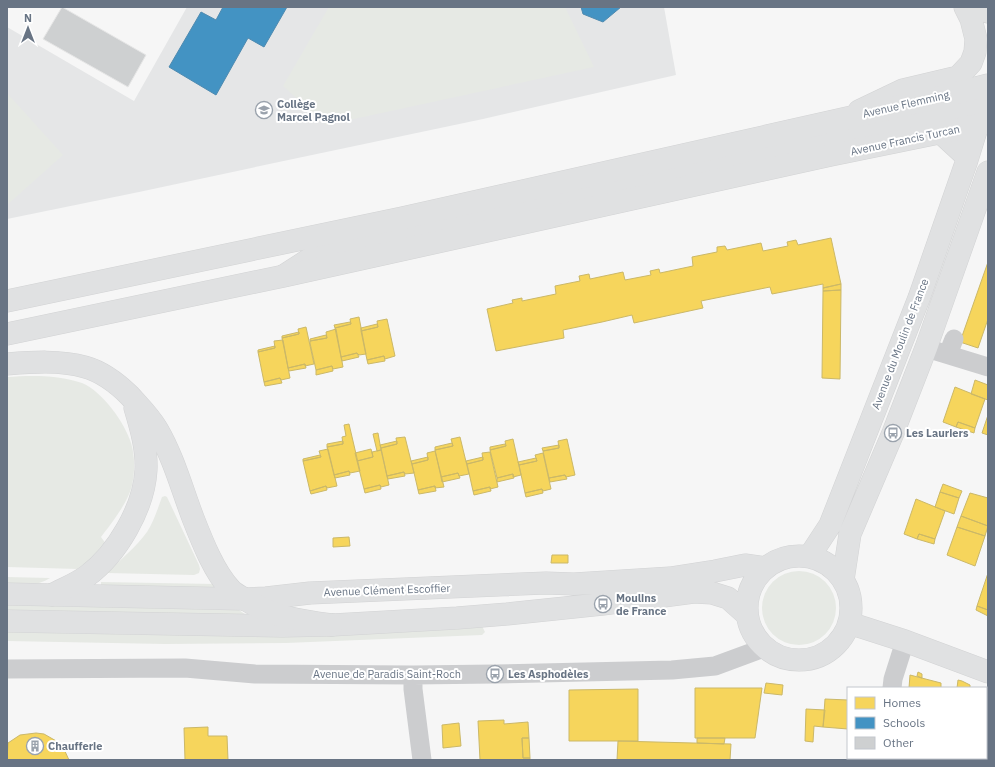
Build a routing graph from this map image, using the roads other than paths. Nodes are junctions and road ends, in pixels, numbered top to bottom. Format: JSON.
{"nodes":[{"id":1,"x":965,"y":7,"type":"edge"},
{"id":2,"x":984,"y":7,"type":"edge"},
{"id":3,"x":988,"y":12,"type":"edge"},
{"id":4,"x":986,"y":105,"type":"edge"},
{"id":5,"x":846,"y":118,"type":"junction"},
{"id":6,"x":942,"y":133,"type":"junction"},
{"id":7,"x":967,"y":158,"type":"junction"},
{"id":8,"x":988,"y":174,"type":"edge"},
{"id":9,"x":284,"y":276,"type":"junction"},
{"id":10,"x":7,"y":301,"type":"edge"},
{"id":11,"x":7,"y":334,"type":"edge"},
{"id":12,"x":926,"y":348,"type":"junction"},
{"id":13,"x":7,"y":364,"type":"edge"},
{"id":14,"x":988,"y":367,"type":"edge"},
{"id":15,"x":132,"y":399,"type":"junction"},
{"id":16,"x":809,"y":557,"type":"junction"},
{"id":17,"x":766,"y":568,"type":"junction"},
{"id":18,"x":843,"y":580,"type":"junction"},
{"id":19,"x":7,"y":594,"type":"edge"},
{"id":20,"x":52,"y":595,"type":"junction"},
{"id":21,"x":244,"y":599,"type":"junction"},
{"id":22,"x":746,"y":614,"type":"junction"},
{"id":23,"x":7,"y":621,"type":"edge"},
{"id":24,"x":849,"y":623,"type":"junction"},
{"id":25,"x":332,"y":625,"type":"junction"},
{"id":26,"x":905,"y":640,"type":"junction"},
{"id":27,"x":764,"y":648,"type":"junction"},
{"id":28,"x":7,"y":669,"type":"edge"},
{"id":29,"x":988,"y":672,"type":"edge"},
{"id":30,"x":413,"y":675,"type":"junction"},
{"id":31,"x":892,"y":687,"type":"edge"},
{"id":32,"x":422,"y":760,"type":"edge"}],
"edges":[{"from":1,"to":5,"type":"main road"},
{"from":2,"to":3,"type":"main road"},
{"from":4,"to":5,"type":"main road","name":"Avenue Flemming"},
{"from":4,"to":6,"type":"main road","name":"Avenue Francis Turcan"},
{"from":4,"to":7,"type":"main road","name":"Avenue du Moulin de France"},
{"from":4,"to":9,"type":"main road"},
{"from":5,"to":10,"type":"main road","name":"Avenue Flemming"},
{"from":6,"to":7,"type":"main road"},
{"from":6,"to":9,"type":"main road","name":"Avenue Francis Turcan"},
{"from":7,"to":16,"type":"main road","name":"Avenue du Moulin de France"},
{"from":8,"to":12,"type":"main road"},
{"from":9,"to":11,"type":"main road","name":"Avenue Francis Turcan"},
{"from":12,"to":14,"type":"street"},
{"from":12,"to":18,"type":"main road"},
{"from":13,"to":15,"type":"main road"},
{"from":15,"to":20,"type":"main road"},
{"from":15,"to":21,"type":"main road"},
{"from":16,"to":17,"type":"main road"},
{"from":16,"to":18,"type":"main road"},
{"from":17,"to":21,"type":"main road","name":"Avenue Clément Escoffier"},
{"from":17,"to":22,"type":"main road"},
{"from":18,"to":24,"type":"main road"},
{"from":19,"to":20,"type":"main road","name":"Avenue Clément Escoffier"},
{"from":20,"to":21,"type":"main road","name":"Avenue Clément Escoffier"},
{"from":21,"to":25,"type":"main road"},
{"from":22,"to":25,"type":"main road"},
{"from":22,"to":27,"type":"main road"},
{"from":23,"to":25,"type":"main road"},
{"from":24,"to":26,"type":"main road"},
{"from":24,"to":27,"type":"main road"},
{"from":26,"to":29,"type":"main road"},
{"from":26,"to":31,"type":"street"},
{"from":27,"to":30,"type":"street","name":"Avenue de Paradis Saint-Roch"},
{"from":28,"to":30,"type":"street","name":"Avenue de Paradis Saint-Roch"},
{"from":30,"to":32,"type":"street"}]}
